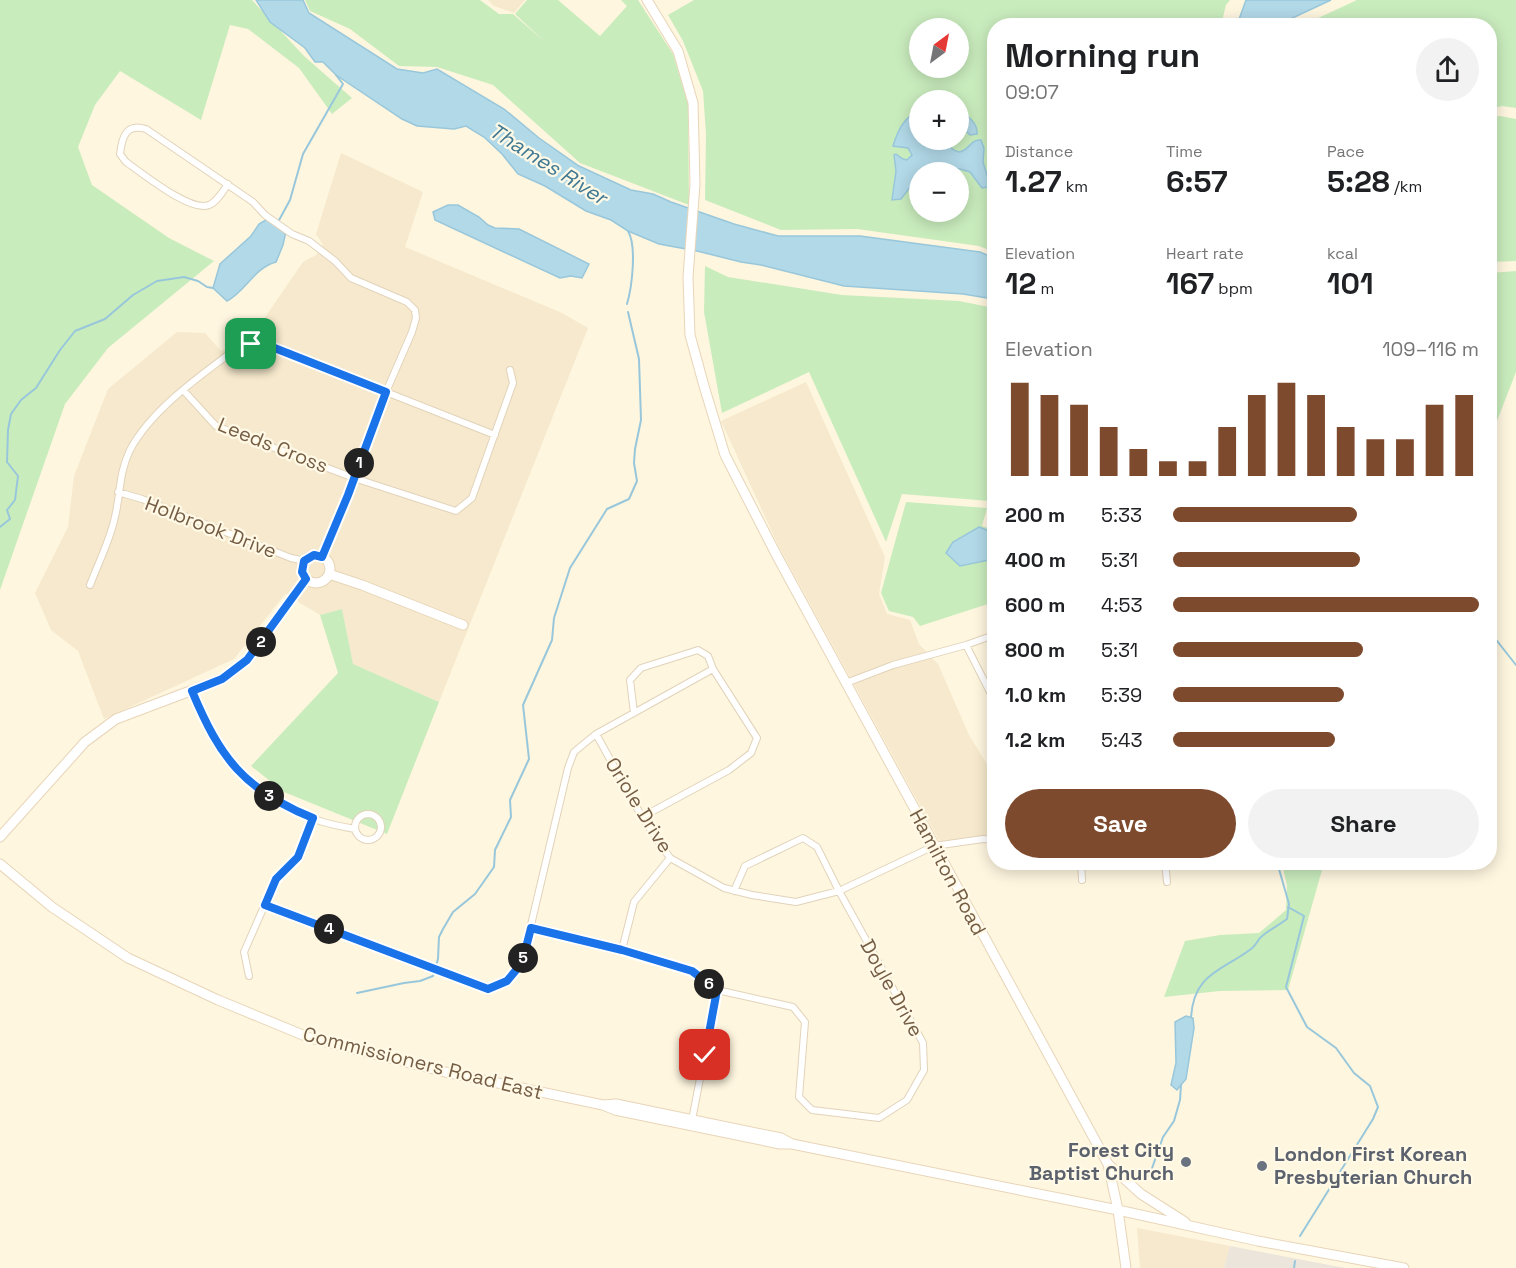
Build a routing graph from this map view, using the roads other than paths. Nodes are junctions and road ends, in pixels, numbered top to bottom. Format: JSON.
{"nodes":[{"id":1,"x":647,"y":0,"type":"edge"},
{"id":2,"x":228,"y":184,"type":"junction"},
{"id":3,"x":510,"y":370,"type":"dead end"},
{"id":4,"x":184,"y":391,"type":"junction"},
{"id":5,"x":386,"y":392,"type":"junction"},
{"id":6,"x":495,"y":435,"type":"junction"},
{"id":7,"x":354,"y":478,"type":"junction"},
{"id":8,"x":118,"y":492,"type":"junction"},
{"id":9,"x":322,"y":557,"type":"junction"},
{"id":10,"x":304,"y":561,"type":"junction"},
{"id":11,"x":329,"y":574,"type":"junction"},
{"id":12,"x":306,"y":579,"type":"junction"},
{"id":13,"x":90,"y":585,"type":"dead end"},
{"id":14,"x":463,"y":625,"type":"dead end"},
{"id":15,"x":987,"y":638,"type":"edge"},
{"id":16,"x":966,"y":645,"type":"junction"},
{"id":17,"x":713,"y":669,"type":"junction"},
{"id":18,"x":846,"y":683,"type":"junction"},
{"id":19,"x":987,"y":686,"type":"edge"},
{"id":20,"x":192,"y":691,"type":"junction"},
{"id":21,"x":634,"y":713,"type":"junction"},
{"id":22,"x":596,"y":734,"type":"junction"},
{"id":23,"x":642,"y":817,"type":"junction"},
{"id":24,"x":313,"y":818,"type":"junction"},
{"id":25,"x":355,"y":829,"type":"junction"},
{"id":26,"x":0,"y":837,"type":"edge"},
{"id":27,"x":987,"y":841,"type":"edge"},
{"id":28,"x":934,"y":846,"type":"junction"},
{"id":29,"x":670,"y":858,"type":"junction"},
{"id":30,"x":0,"y":864,"type":"edge"},
{"id":31,"x":1081,"y":870,"type":"edge"},
{"id":32,"x":1166,"y":870,"type":"edge"},
{"id":33,"x":1082,"y":880,"type":"dead end"},
{"id":34,"x":1167,"y":882,"type":"dead end"},
{"id":35,"x":734,"y":891,"type":"junction"},
{"id":36,"x":839,"y":891,"type":"junction"},
{"id":37,"x":265,"y":905,"type":"junction"},
{"id":38,"x":531,"y":928,"type":"junction"},
{"id":39,"x":622,"y":950,"type":"junction"},
{"id":40,"x":249,"y":976,"type":"dead end"},
{"id":41,"x":717,"y":990,"type":"junction"},
{"id":42,"x":603,"y":1105,"type":"junction"},
{"id":43,"x":692,"y":1120,"type":"junction"},
{"id":44,"x":792,"y":1144,"type":"junction"},
{"id":45,"x":1108,"y":1164,"type":"junction"},
{"id":46,"x":1118,"y":1210,"type":"junction"},
{"id":47,"x":1190,"y":1226,"type":"junction"},
{"id":48,"x":1126,"y":1268,"type":"edge"},
{"id":49,"x":1404,"y":1268,"type":"edge"}],
"edges":[{"from":1,"to":18,"type":"main road","name":"Hamilton Road"},
{"from":2,"to":2,"type":"street"},
{"from":2,"to":5,"type":"street"},
{"from":3,"to":6,"type":"street"},
{"from":4,"to":5,"type":"street"},
{"from":4,"to":7,"type":"street","name":"Leeds Cross"},
{"from":4,"to":8,"type":"street"},
{"from":5,"to":6,"type":"street"},
{"from":5,"to":7,"type":"street"},
{"from":6,"to":7,"type":"street","name":"Leeds Cross"},
{"from":7,"to":9,"type":"street"},
{"from":8,"to":10,"type":"street","name":"Holbrook Drive"},
{"from":8,"to":13,"type":"street"},
{"from":9,"to":10,"type":"main road"},
{"from":9,"to":11,"type":"main road"},
{"from":10,"to":12,"type":"main road"},
{"from":11,"to":12,"type":"main road"},
{"from":11,"to":14,"type":"main road"},
{"from":12,"to":20,"type":"main road"},
{"from":15,"to":16,"type":"street"},
{"from":16,"to":18,"type":"street"},
{"from":16,"to":19,"type":"street"},
{"from":17,"to":21,"type":"street"},
{"from":17,"to":21,"type":"street"},
{"from":17,"to":23,"type":"street"},
{"from":18,"to":28,"type":"main road","name":"Hamilton Road"},
{"from":20,"to":24,"type":"street"},
{"from":20,"to":26,"type":"main road"},
{"from":21,"to":22,"type":"street"},
{"from":22,"to":23,"type":"street","name":"Oriole Drive"},
{"from":22,"to":38,"type":"street"},
{"from":23,"to":29,"type":"street","name":"Oriole Drive"},
{"from":24,"to":25,"type":"street"},
{"from":24,"to":37,"type":"street"},
{"from":25,"to":25,"type":"street"},
{"from":27,"to":28,"type":"street","name":"Oriole Drive"},
{"from":28,"to":36,"type":"street","name":"Oriole Drive"},
{"from":28,"to":45,"type":"main road","name":"Hamilton Road"},
{"from":29,"to":35,"type":"street","name":"Oriole Drive"},
{"from":29,"to":39,"type":"street"},
{"from":30,"to":42,"type":"main road","name":"Commissioners Road East"},
{"from":31,"to":33,"type":"street"},
{"from":32,"to":34,"type":"street"},
{"from":35,"to":36,"type":"street","name":"Oriole Drive"},
{"from":35,"to":36,"type":"street"},
{"from":36,"to":41,"type":"street","name":"Doyle Drive"},
{"from":37,"to":38,"type":"street"},
{"from":37,"to":40,"type":"street"},
{"from":38,"to":39,"type":"street","name":"Doyle Drive"},
{"from":39,"to":41,"type":"street","name":"Doyle Drive"},
{"from":41,"to":43,"type":"street"},
{"from":42,"to":43,"type":"main road","name":"Commissioners Road East"},
{"from":42,"to":44,"type":"main road","name":"Commissioners Road East"},
{"from":43,"to":44,"type":"main road","name":"Commissioners Road East"},
{"from":44,"to":46,"type":"main road","name":"Commissioners Road East"},
{"from":45,"to":46,"type":"main road","name":"Hamilton Road"},
{"from":45,"to":47,"type":"main road"},
{"from":46,"to":47,"type":"main road"},
{"from":46,"to":48,"type":"main road","name":"Hamilton Road"},
{"from":47,"to":49,"type":"main road"}]}
